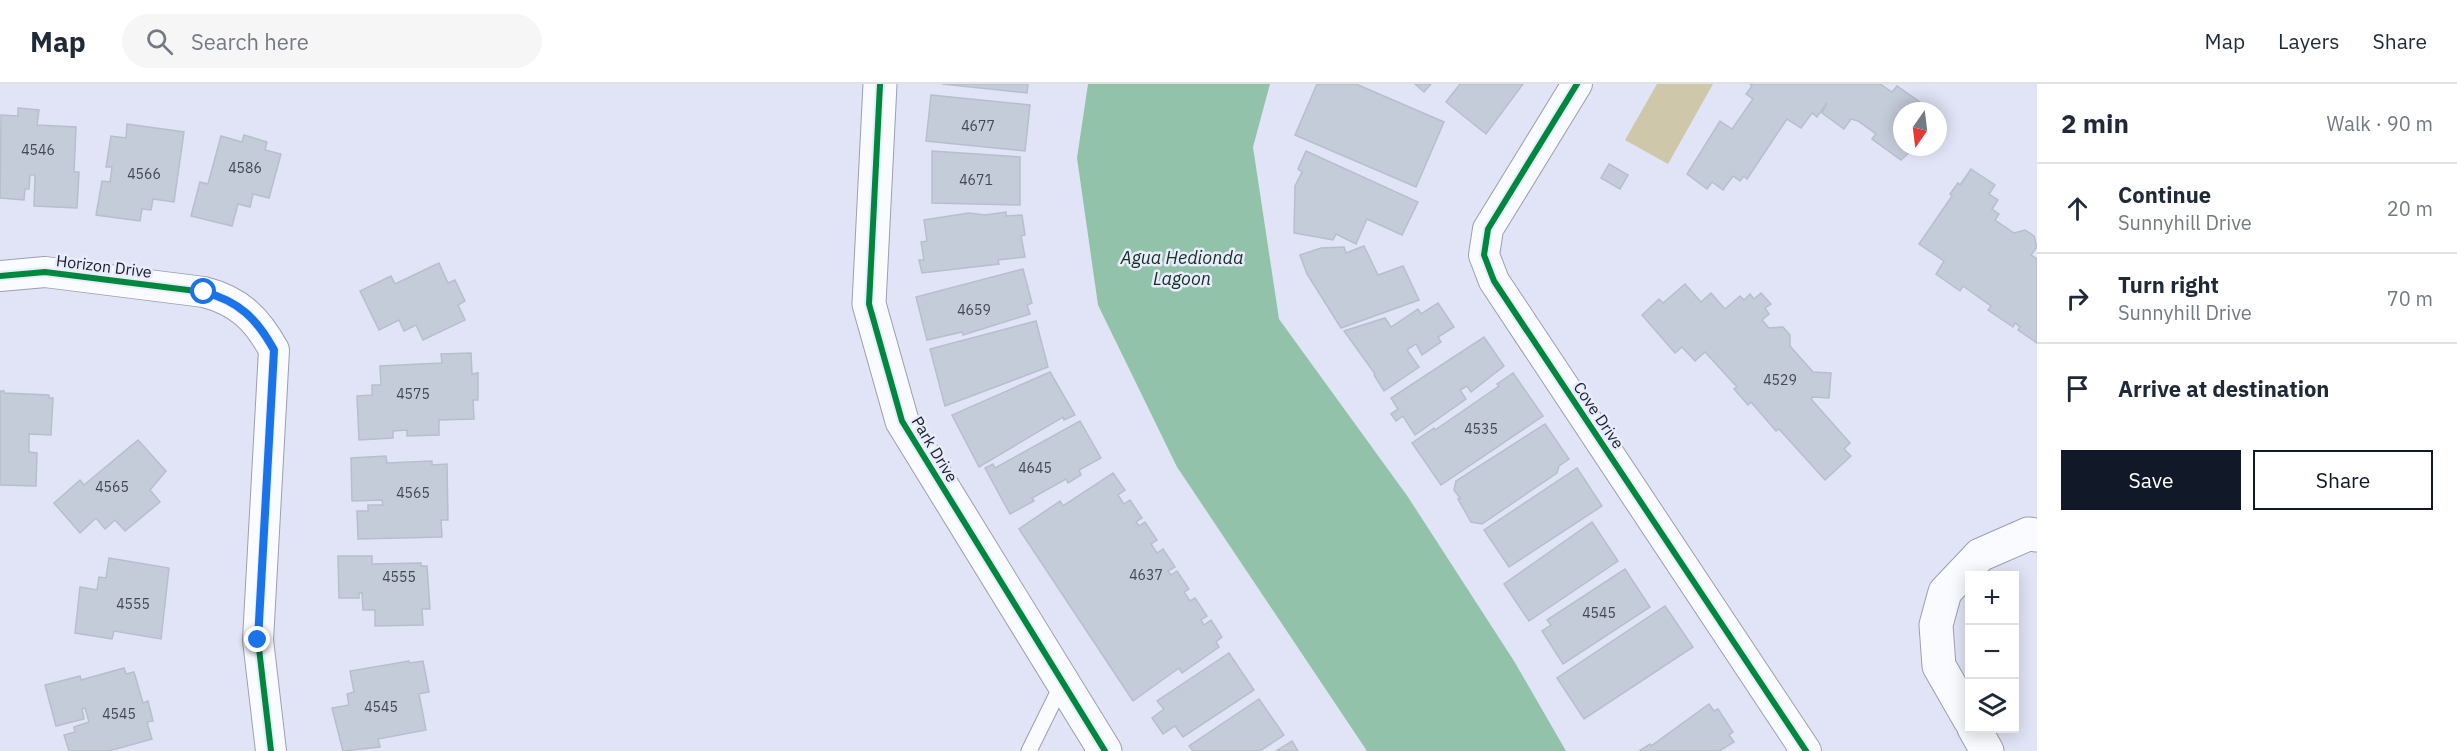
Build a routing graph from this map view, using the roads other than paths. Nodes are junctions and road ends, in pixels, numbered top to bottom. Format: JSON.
{"nodes":[{"id":1,"x":880,"y":84,"type":"edge"},
{"id":2,"x":1577,"y":84,"type":"edge"},
{"id":3,"x":0,"y":276,"type":"edge"},
{"id":4,"x":2037,"y":535,"type":"edge"},
{"id":5,"x":1063,"y":682,"type":"junction"},
{"id":6,"x":1965,"y":711,"type":"edge"},
{"id":7,"x":1976,"y":733,"type":"edge"},
{"id":8,"x":271,"y":751,"type":"edge"},
{"id":9,"x":1029,"y":751,"type":"edge"},
{"id":10,"x":1105,"y":751,"type":"edge"},
{"id":11,"x":1806,"y":751,"type":"edge"},
{"id":12,"x":1987,"y":751,"type":"edge"}],
"edges":[{"from":1,"to":5,"type":"street","name":"Park Drive"},
{"from":2,"to":11,"type":"street","name":"Cove Drive"},
{"from":3,"to":8,"type":"street","name":"Horizon Drive"},
{"from":4,"to":6,"type":"street"},
{"from":5,"to":9,"type":"lane"},
{"from":5,"to":10,"type":"street","name":"Park Drive"},
{"from":7,"to":12,"type":"street"}]}
